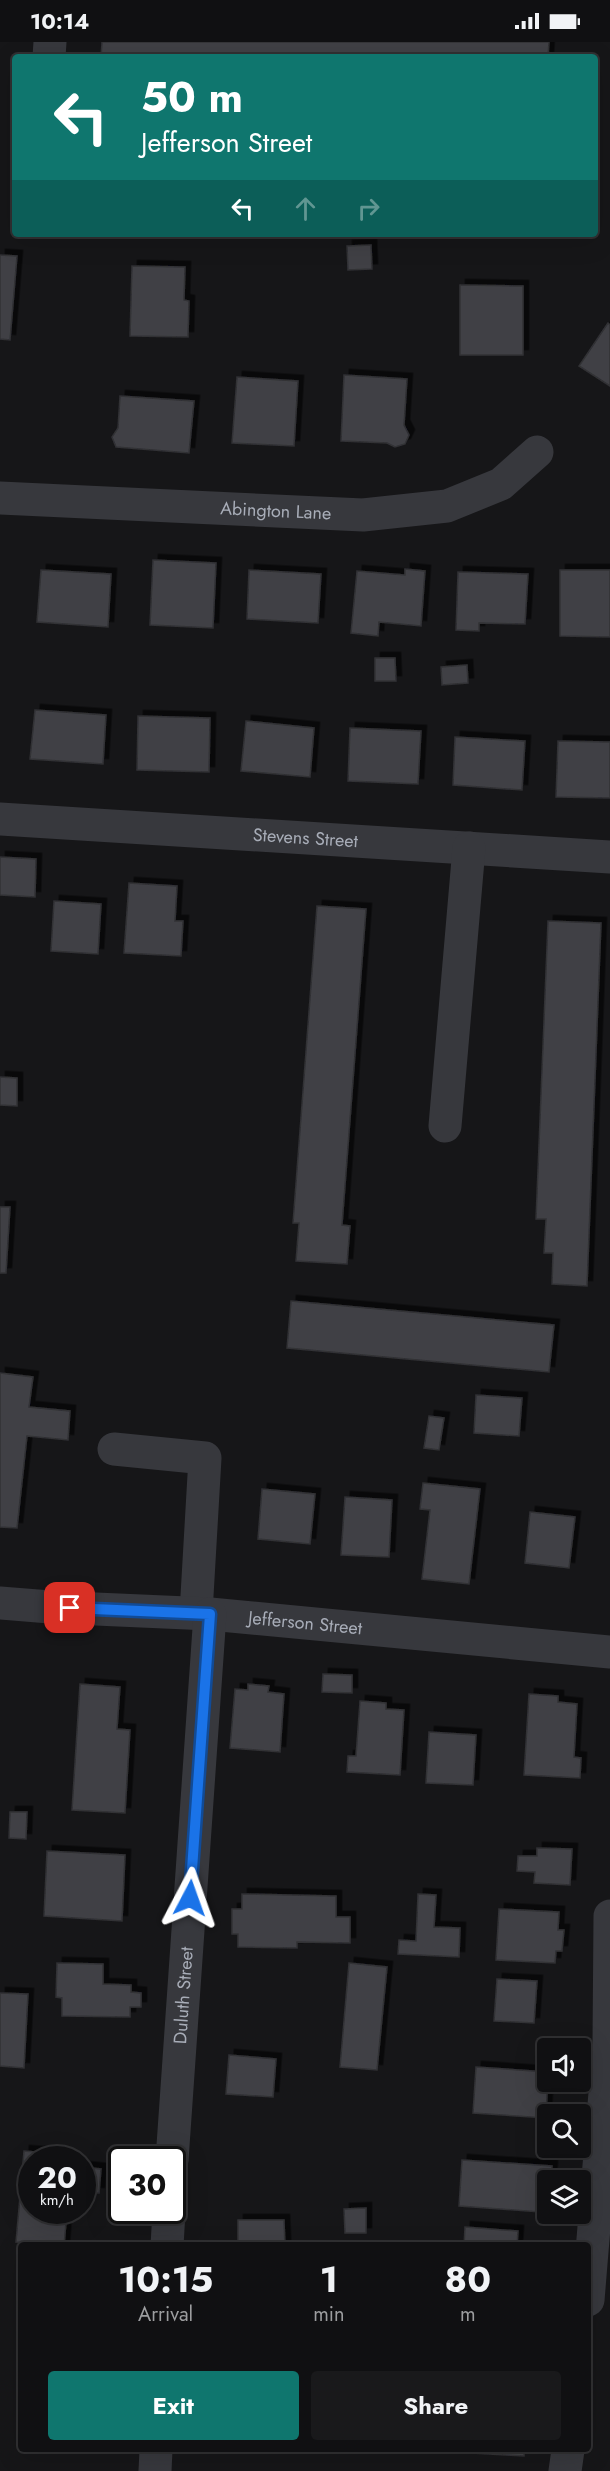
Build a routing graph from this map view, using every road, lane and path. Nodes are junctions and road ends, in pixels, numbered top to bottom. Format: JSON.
{"nodes":[{"id":1,"x":537,"y":453,"type":"dead end"},
{"id":2,"x":0,"y":498,"type":"edge"},
{"id":3,"x":0,"y":819,"type":"edge"},
{"id":4,"x":469,"y":848,"type":"junction"},
{"id":5,"x":610,"y":857,"type":"edge"},
{"id":6,"x":445,"y":1126,"type":"dead end"},
{"id":7,"x":114,"y":1449,"type":"dead end"},
{"id":8,"x":0,"y":1603,"type":"edge"},
{"id":9,"x":203,"y":1613,"type":"junction"},
{"id":10,"x":610,"y":1652,"type":"edge"},
{"id":11,"x":610,"y":1916,"type":"edge"},
{"id":12,"x":173,"y":2146,"type":"edge"},
{"id":13,"x":168,"y":2224,"type":"edge"},
{"id":14,"x":167,"y":2242,"type":"edge"},
{"id":15,"x":591,"y":2263,"type":"edge"},
{"id":16,"x":156,"y":2452,"type":"edge"},
{"id":17,"x":568,"y":2452,"type":"edge"},
{"id":18,"x":155,"y":2471,"type":"edge"},
{"id":19,"x":565,"y":2471,"type":"edge"}],
"edges":[{"from":1,"to":2,"type":"street","name":"Abington Lane"},
{"from":3,"to":4,"type":"street","name":"Stevens Street"},
{"from":4,"to":5,"type":"street","name":"Stevens Street"},
{"from":4,"to":6,"type":"street"},
{"from":7,"to":9,"type":"street","name":"Duluth Street"},
{"from":8,"to":9,"type":"street","name":"Jefferson Street"},
{"from":9,"to":10,"type":"street","name":"Jefferson Street"},
{"from":9,"to":12,"type":"street","name":"Duluth Street"},
{"from":11,"to":15,"type":"street"},
{"from":13,"to":14,"type":"street"},
{"from":16,"to":18,"type":"street"},
{"from":17,"to":19,"type":"street"}]}
